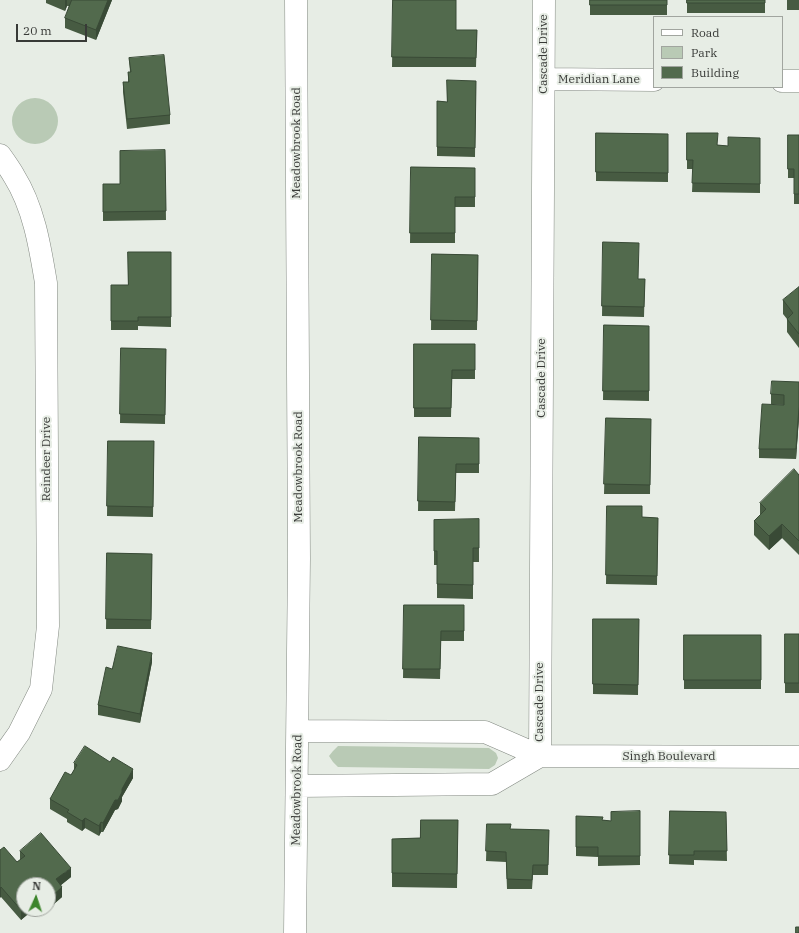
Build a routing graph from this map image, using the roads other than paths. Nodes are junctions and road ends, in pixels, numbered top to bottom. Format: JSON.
{"nodes":[{"id":1,"x":296,"y":0,"type":"edge"},
{"id":2,"x":544,"y":0,"type":"edge"},
{"id":3,"x":544,"y":79,"type":"junction"},
{"id":4,"x":653,"y":80,"type":"edge"},
{"id":5,"x":783,"y":81,"type":"edge"},
{"id":6,"x":799,"y":81,"type":"edge"},
{"id":7,"x":0,"y":155,"type":"edge"},
{"id":8,"x":298,"y":731,"type":"junction"},
{"id":9,"x":540,"y":756,"type":"junction"},
{"id":10,"x":799,"y":757,"type":"edge"},
{"id":11,"x":0,"y":760,"type":"edge"},
{"id":12,"x":297,"y":786,"type":"junction"},
{"id":13,"x":295,"y":933,"type":"edge"}],
"edges":[{"from":1,"to":8,"type":"street","name":"Meadowbrook Road"},
{"from":2,"to":3,"type":"street","name":"Cascade Drive"},
{"from":3,"to":4,"type":"street","name":"Meridian Lane"},
{"from":3,"to":9,"type":"street","name":"Cascade Drive"},
{"from":5,"to":6,"type":"street"},
{"from":7,"to":11,"type":"street","name":"Reindeer Drive"},
{"from":8,"to":9,"type":"street","name":"Singh Boulevard"},
{"from":8,"to":12,"type":"street","name":"Meadowbrook Road"},
{"from":9,"to":10,"type":"street","name":"Singh Boulevard"},
{"from":9,"to":12,"type":"street"},
{"from":12,"to":13,"type":"street","name":"Meadowbrook Road"}]}
